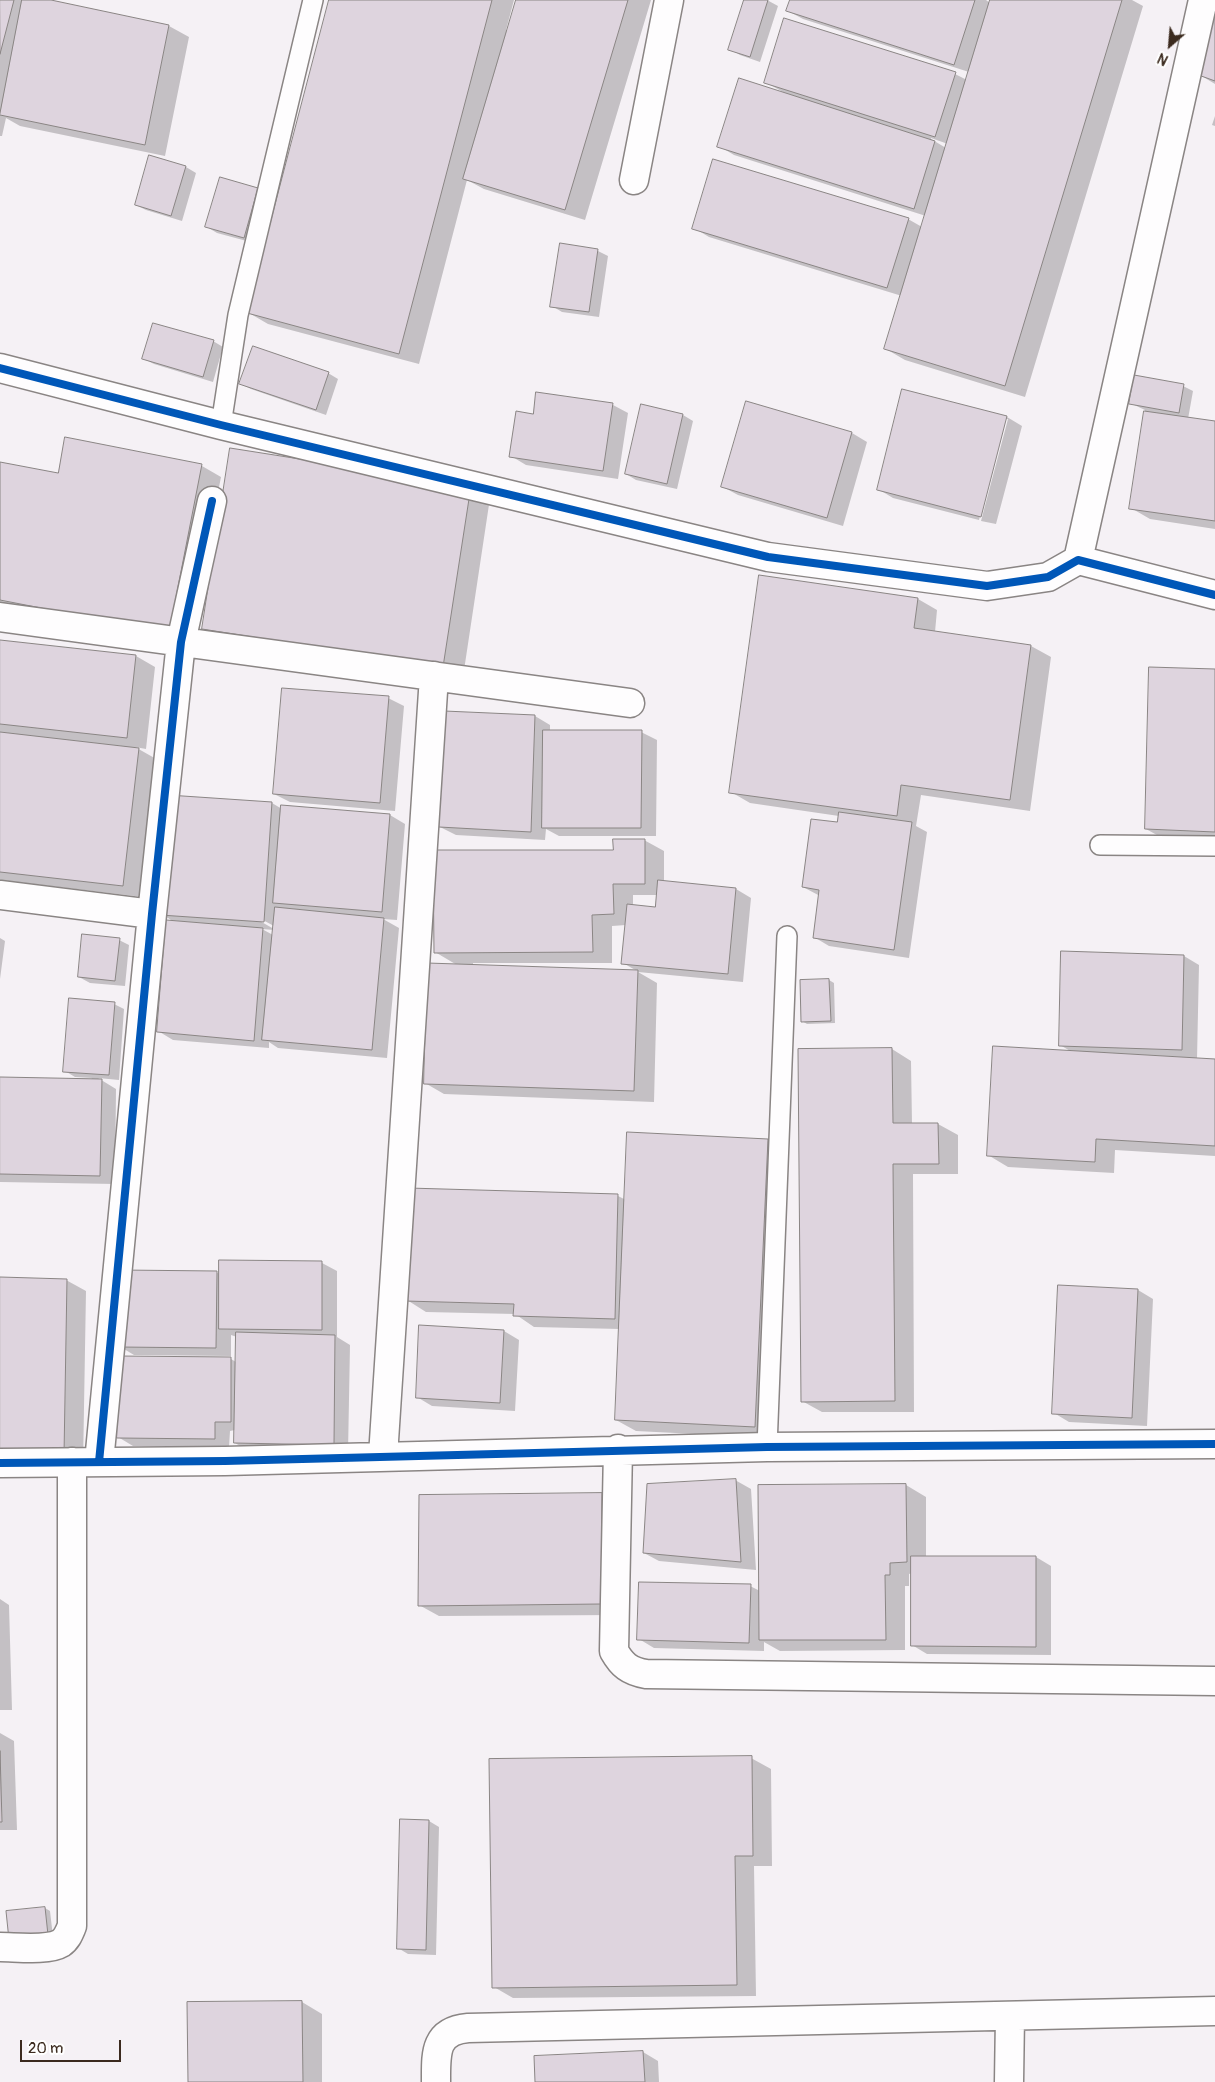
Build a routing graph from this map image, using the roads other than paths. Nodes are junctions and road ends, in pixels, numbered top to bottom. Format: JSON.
{"nodes":[{"id":1,"x":313,"y":0,"type":"edge"},
{"id":2,"x":669,"y":0,"type":"edge"},
{"id":3,"x":1203,"y":0,"type":"edge"},
{"id":4,"x":634,"y":180,"type":"dead end"},
{"id":5,"x":0,"y":368,"type":"edge"},
{"id":6,"x":220,"y":425,"type":"junction"},
{"id":7,"x":212,"y":501,"type":"dead end"},
{"id":8,"x":1078,"y":560,"type":"junction"},
{"id":9,"x":1215,"y":595,"type":"edge"},
{"id":10,"x":0,"y":617,"type":"edge"},
{"id":11,"x":181,"y":642,"type":"junction"},
{"id":12,"x":434,"y":676,"type":"junction"},
{"id":13,"x":630,"y":703,"type":"dead end"},
{"id":14,"x":1100,"y":845,"type":"dead end"},
{"id":15,"x":1215,"y":846,"type":"edge"},
{"id":16,"x":0,"y":895,"type":"edge"},
{"id":17,"x":152,"y":914,"type":"junction"},
{"id":18,"x":786,"y":936,"type":"dead end"},
{"id":19,"x":1215,"y":1444,"type":"edge"},
{"id":20,"x":768,"y":1447,"type":"junction"},
{"id":21,"x":618,"y":1450,"type":"junction"},
{"id":22,"x":383,"y":1456,"type":"junction"},
{"id":23,"x":72,"y":1462,"type":"junction"},
{"id":24,"x":99,"y":1462,"type":"junction"},
{"id":25,"x":0,"y":1463,"type":"edge"},
{"id":26,"x":1215,"y":1681,"type":"edge"},
{"id":27,"x":0,"y":1947,"type":"edge"},
{"id":28,"x":1215,"y":2011,"type":"edge"},
{"id":29,"x":1010,"y":2016,"type":"junction"},
{"id":30,"x":436,"y":2082,"type":"edge"},
{"id":31,"x":1009,"y":2082,"type":"edge"}],
"edges":[{"from":1,"to":6,"type":"lane"},
{"from":2,"to":4,"type":"street"},
{"from":3,"to":8,"type":"street"},
{"from":5,"to":6,"type":"street"},
{"from":6,"to":8,"type":"street"},
{"from":7,"to":11,"type":"street"},
{"from":8,"to":9,"type":"street"},
{"from":10,"to":11,"type":"street"},
{"from":11,"to":12,"type":"street"},
{"from":11,"to":17,"type":"street"},
{"from":12,"to":13,"type":"street"},
{"from":12,"to":22,"type":"street"},
{"from":14,"to":15,"type":"lane"},
{"from":16,"to":17,"type":"street"},
{"from":17,"to":24,"type":"street"},
{"from":18,"to":20,"type":"lane"},
{"from":19,"to":20,"type":"street"},
{"from":20,"to":21,"type":"street"},
{"from":21,"to":22,"type":"street"},
{"from":21,"to":26,"type":"street"},
{"from":22,"to":24,"type":"street"},
{"from":23,"to":24,"type":"street"},
{"from":23,"to":25,"type":"street"},
{"from":23,"to":27,"type":"street"},
{"from":28,"to":29,"type":"street"},
{"from":29,"to":30,"type":"street"},
{"from":29,"to":31,"type":"street"}]}
